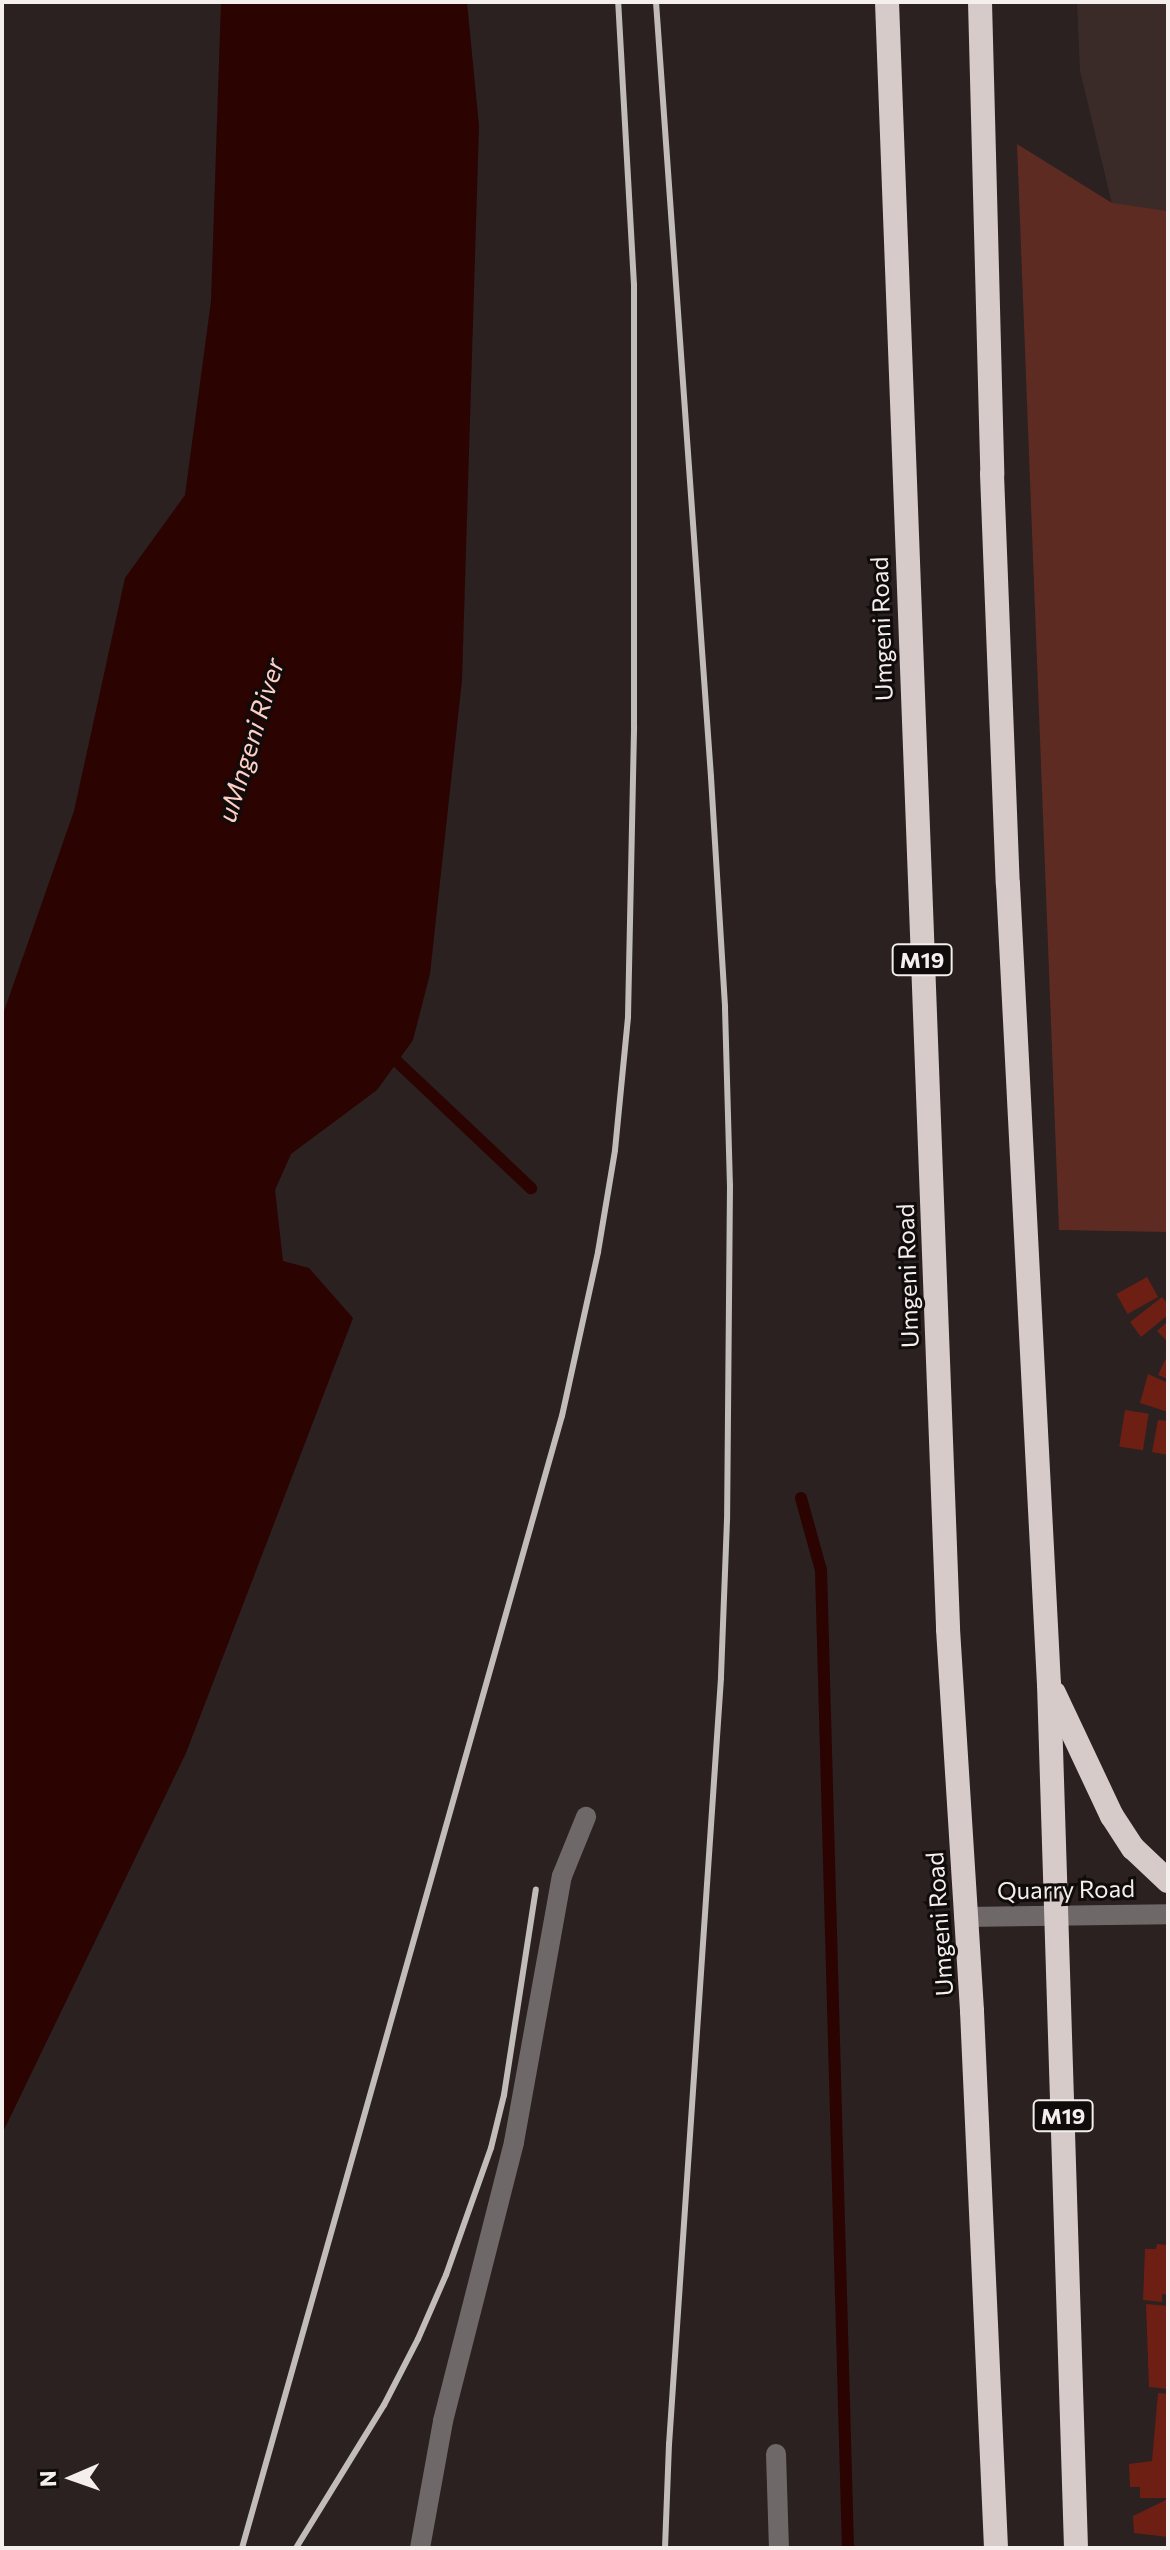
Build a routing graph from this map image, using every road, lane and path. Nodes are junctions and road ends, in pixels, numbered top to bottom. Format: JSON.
{"nodes":[{"id":1,"x":887,"y":2,"type":"edge"},
{"id":2,"x":980,"y":2,"type":"edge"},
{"id":3,"x":1049,"y":1684,"type":"junction"},
{"id":4,"x":586,"y":1817,"type":"dead end"},
{"id":5,"x":1168,"y":1881,"type":"edge"},
{"id":6,"x":1168,"y":1914,"type":"edge"},
{"id":7,"x":1057,"y":1915,"type":"junction"},
{"id":8,"x":964,"y":1917,"type":"junction"},
{"id":9,"x":776,"y":2454,"type":"dead end"},
{"id":10,"x":420,"y":2548,"type":"edge"},
{"id":11,"x":779,"y":2548,"type":"edge"},
{"id":12,"x":996,"y":2548,"type":"edge"},
{"id":13,"x":1076,"y":2548,"type":"edge"}],
"edges":[{"from":1,"to":8,"type":"highway","name":"Umgeni Road","number":"M19"},
{"from":2,"to":3,"type":"highway","number":"M19"},
{"from":3,"to":5,"type":"highway"},
{"from":3,"to":7,"type":"highway","number":"M19"},
{"from":4,"to":10,"type":"street"},
{"from":6,"to":7,"type":"street","name":"Quarry Road"},
{"from":7,"to":8,"type":"street","name":"Quarry Road"},
{"from":7,"to":13,"type":"highway","number":"M19"},
{"from":8,"to":12,"type":"highway","name":"Umgeni Road","number":"M19"},
{"from":9,"to":11,"type":"street"}]}
